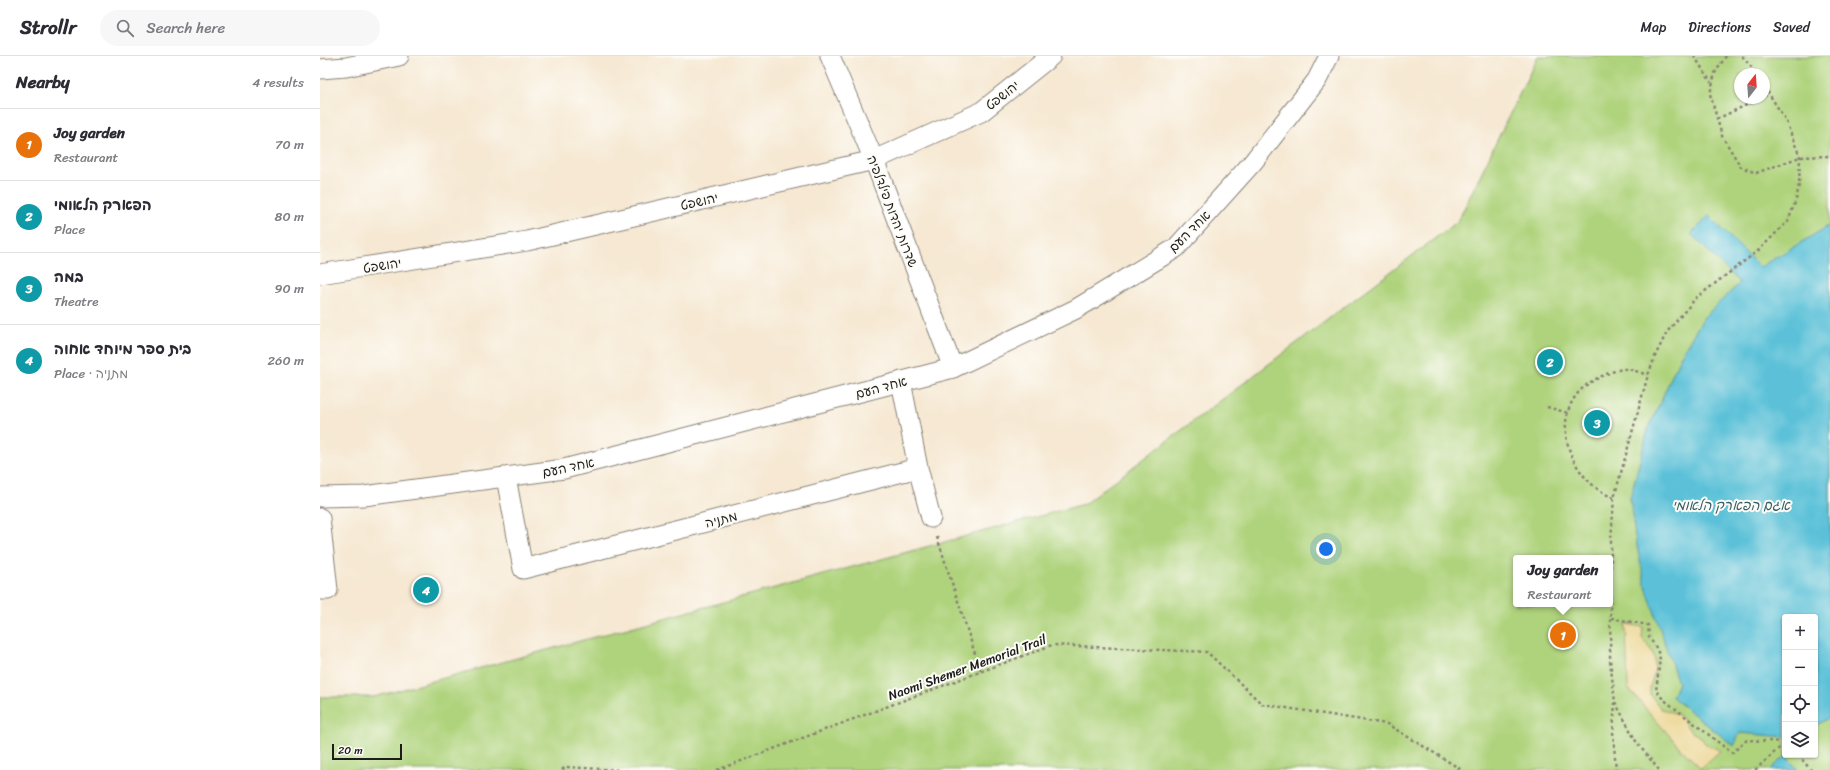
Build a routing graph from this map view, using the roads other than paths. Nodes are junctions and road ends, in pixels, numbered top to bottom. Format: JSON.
{"nodes":[{"id":1,"x":399,"y":56,"type":"edge"},
{"id":2,"x":830,"y":56,"type":"edge"},
{"id":3,"x":1051,"y":56,"type":"edge"},
{"id":4,"x":1329,"y":56,"type":"edge"},
{"id":5,"x":320,"y":69,"type":"edge"},
{"id":6,"x":874,"y":160,"type":"junction"},
{"id":7,"x":320,"y":274,"type":"edge"},
{"id":8,"x":953,"y":368,"type":"junction"},
{"id":9,"x":901,"y":381,"type":"junction"},
{"id":10,"x":918,"y":468,"type":"junction"},
{"id":11,"x":506,"y":477,"type":"junction"},
{"id":12,"x":320,"y":496,"type":"edge"},
{"id":13,"x":320,"y":518,"type":"edge"},
{"id":14,"x":931,"y":518,"type":"road end"},
{"id":15,"x":324,"y":590,"type":"edge"}],
"edges":[{"from":1,"to":5,"type":"street"},
{"from":2,"to":6,"type":"street","name":"שדרות יהדות פילדלפיה"},
{"from":3,"to":6,"type":"street","name":"יהושפט"},
{"from":4,"to":8,"type":"street","name":"אחד העם"},
{"from":6,"to":7,"type":"street","name":"יהושפט"},
{"from":6,"to":8,"type":"street","name":"שדרות יהדות פילדלפיה"},
{"from":8,"to":9,"type":"street","name":"אחד העם"},
{"from":9,"to":10,"type":"street"},
{"from":9,"to":11,"type":"street","name":"אחד העם"},
{"from":10,"to":11,"type":"street","name":"מתניה"},
{"from":10,"to":14,"type":"street"},
{"from":11,"to":12,"type":"street","name":"אחד העם"},
{"from":13,"to":15,"type":"street"}]}
